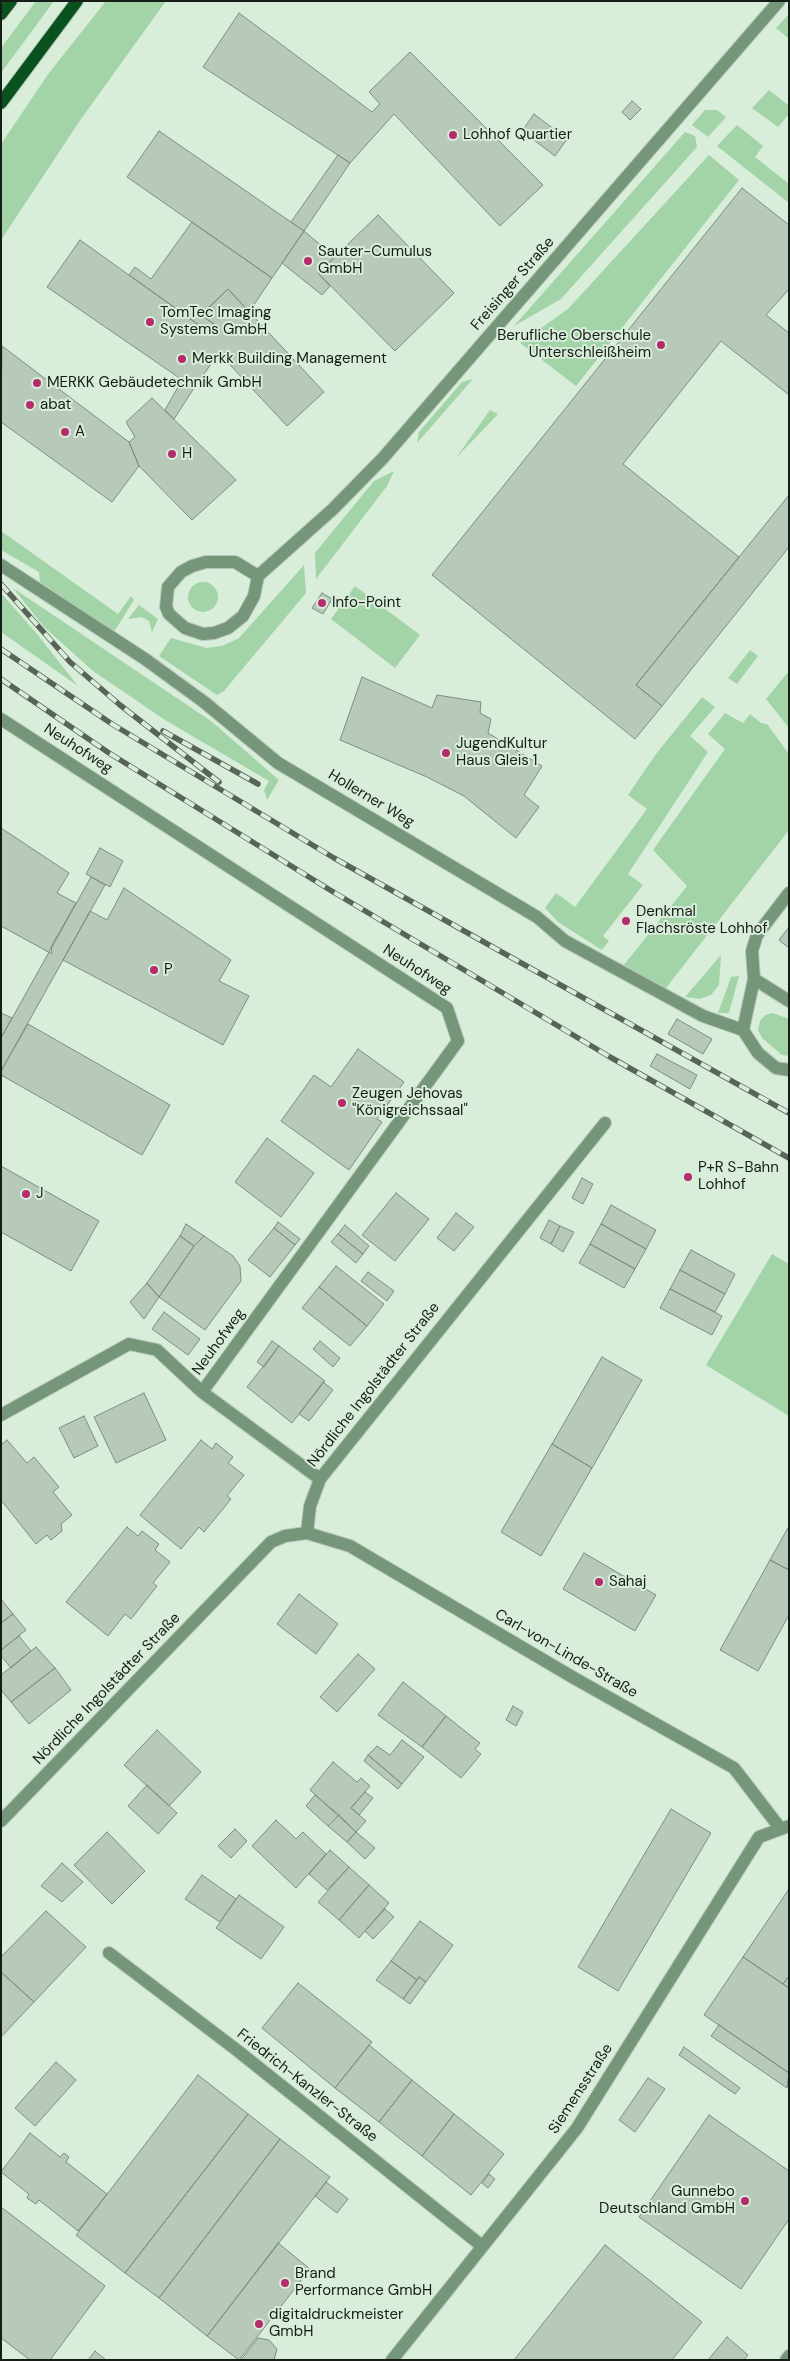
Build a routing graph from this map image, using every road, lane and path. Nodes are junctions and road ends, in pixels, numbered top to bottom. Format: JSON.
{"nodes":[{"id":1,"x":11,"y":1,"type":"edge"},
{"id":2,"x":77,"y":1,"type":"edge"},
{"id":3,"x":779,"y":1,"type":"edge"},
{"id":4,"x":1,"y":14,"type":"edge"},
{"id":5,"x":1,"y":103,"type":"edge"},
{"id":6,"x":1,"y":565,"type":"edge"},
{"id":7,"x":258,"y":576,"type":"junction"},
{"id":8,"x":1,"y":719,"type":"edge"},
{"id":9,"x":789,"y":892,"type":"edge"},
{"id":10,"x":754,"y":979,"type":"junction"},
{"id":11,"x":789,"y":1001,"type":"edge"},
{"id":12,"x":743,"y":1030,"type":"junction"},
{"id":13,"x":789,"y":1070,"type":"edge"},
{"id":14,"x":605,"y":1123,"type":"dead end"},
{"id":15,"x":202,"y":1392,"type":"junction"},
{"id":16,"x":1,"y":1415,"type":"edge"},
{"id":17,"x":320,"y":1479,"type":"junction"},
{"id":18,"x":307,"y":1534,"type":"junction"},
{"id":19,"x":1,"y":1821,"type":"edge"},
{"id":20,"x":784,"y":1827,"type":"edge"},
{"id":21,"x":109,"y":1953,"type":"dead end"},
{"id":22,"x":482,"y":2246,"type":"junction"},
{"id":23,"x":789,"y":2356,"type":"edge"},
{"id":24,"x":392,"y":2360,"type":"edge"},
{"id":25,"x":786,"y":2360,"type":"edge"}],
"edges":[{"from":1,"to":4,"type":"main road"},
{"from":2,"to":5,"type":"main road"},
{"from":3,"to":7,"type":"street","name":"Freisinger Straße"},
{"from":6,"to":12,"type":"street","name":"Hollerner Weg"},
{"from":7,"to":7,"type":"street"},
{"from":8,"to":15,"type":"street","name":"Neuhofweg"},
{"from":9,"to":10,"type":"street"},
{"from":10,"to":11,"type":"street"},
{"from":10,"to":12,"type":"street"},
{"from":12,"to":13,"type":"street"},
{"from":14,"to":17,"type":"street","name":"Nördliche Ingolstädter Straße"},
{"from":15,"to":16,"type":"street","name":"Neuhofweg"},
{"from":15,"to":17,"type":"street","name":"Neuhofweg"},
{"from":17,"to":18,"type":"street","name":"Nördliche Ingolstädter Straße"},
{"from":18,"to":19,"type":"street","name":"Nördliche Ingolstädter Straße"},
{"from":18,"to":20,"type":"street","name":"Carl-von-Linde-Straße"},
{"from":20,"to":22,"type":"street","name":"Siemensstraße"},
{"from":21,"to":22,"type":"street","name":"Friedrich-Kanzler-Straße"},
{"from":22,"to":24,"type":"street","name":"Siemensstraße"},
{"from":23,"to":25,"type":"street"}]}
